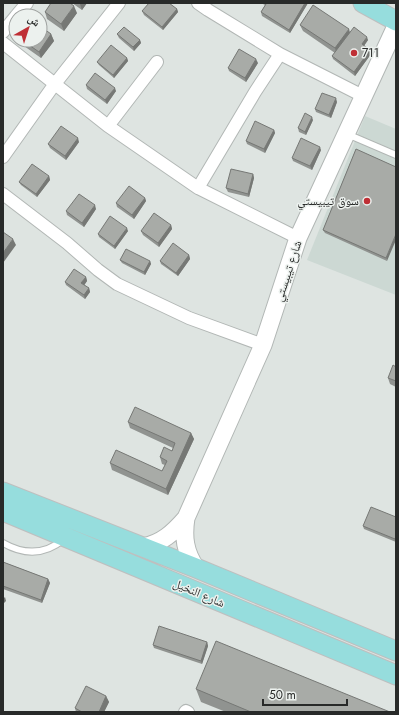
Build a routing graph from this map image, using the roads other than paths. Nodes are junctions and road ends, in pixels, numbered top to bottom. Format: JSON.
{"nodes":[{"id":1,"x":119,"y":3,"type":"edge"},
{"id":2,"x":198,"y":3,"type":"edge"},
{"id":3,"x":363,"y":3,"type":"edge"},
{"id":4,"x":396,"y":21,"type":"edge"},
{"id":5,"x":396,"y":26,"type":"edge"},
{"id":6,"x":3,"y":44,"type":"edge"},
{"id":7,"x":280,"y":54,"type":"junction"},
{"id":8,"x":157,"y":62,"type":"dead end"},
{"id":9,"x":54,"y":85,"type":"junction"},
{"id":10,"x":363,"y":96,"type":"junction"},
{"id":11,"x":108,"y":126,"type":"junction"},
{"id":12,"x":345,"y":134,"type":"junction"},
{"id":13,"x":396,"y":155,"type":"edge"},
{"id":14,"x":3,"y":157,"type":"edge"},
{"id":15,"x":198,"y":188,"type":"junction"},
{"id":16,"x":3,"y":194,"type":"edge"},
{"id":17,"x":298,"y":238,"type":"junction"},
{"id":18,"x":263,"y":345,"type":"junction"},
{"id":19,"x":3,"y":492,"type":"edge"},
{"id":20,"x":3,"y":511,"type":"edge"},
{"id":21,"x":186,"y":518,"type":"junction"},
{"id":22,"x":70,"y":529,"type":"junction"},
{"id":23,"x":3,"y":543,"type":"edge"},
{"id":24,"x":143,"y":547,"type":"junction"},
{"id":25,"x":196,"y":568,"type":"junction"},
{"id":26,"x":396,"y":652,"type":"edge"},
{"id":27,"x":396,"y":675,"type":"edge"},
{"id":28,"x":185,"y":712,"type":"edge"},
{"id":29,"x":188,"y":712,"type":"edge"}],
"edges":[{"from":1,"to":9,"type":"street"},
{"from":2,"to":7,"type":"street"},
{"from":3,"to":4,"type":"main road"},
{"from":5,"to":10,"type":"main road","name":"شارع تيبيستي"},
{"from":6,"to":9,"type":"street"},
{"from":7,"to":10,"type":"street"},
{"from":7,"to":15,"type":"street"},
{"from":8,"to":11,"type":"street"},
{"from":9,"to":11,"type":"street"},
{"from":9,"to":14,"type":"street"},
{"from":10,"to":12,"type":"main road","name":"شارع تيبيستي"},
{"from":11,"to":15,"type":"street"},
{"from":12,"to":13,"type":"lane"},
{"from":12,"to":17,"type":"main road","name":"شارع تيبيستي"},
{"from":15,"to":17,"type":"street"},
{"from":16,"to":18,"type":"street"},
{"from":17,"to":18,"type":"main road","name":"شارع تيبيستي"},
{"from":18,"to":21,"type":"main road","name":"شارع تيبيستي"},
{"from":19,"to":22,"type":"main road","name":"شارع النخيل"},
{"from":20,"to":22,"type":"main road","name":"شارع النخيل"},
{"from":21,"to":24,"type":"main road"},
{"from":21,"to":25,"type":"main road"},
{"from":22,"to":23,"type":"lane"},
{"from":22,"to":24,"type":"main road","name":"شارع النخيل"},
{"from":22,"to":27,"type":"main road","name":"شارع النخيل"},
{"from":24,"to":25,"type":"main road","name":"شارع النخيل"},
{"from":25,"to":26,"type":"main road","name":"شارع النخيل"},
{"from":28,"to":29,"type":"street"}]}
